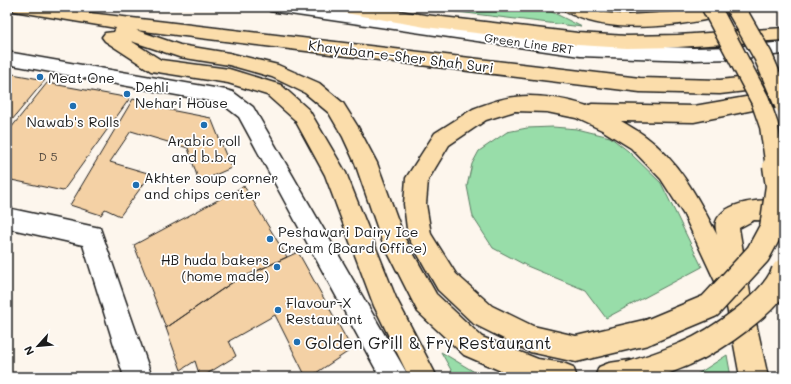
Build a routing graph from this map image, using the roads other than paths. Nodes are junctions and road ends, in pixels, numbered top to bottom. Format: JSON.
{"nodes":[{"id":1,"x":20,"y":7,"type":"edge"},
{"id":2,"x":276,"y":7,"type":"edge"},
{"id":3,"x":340,"y":7,"type":"edge"},
{"id":4,"x":569,"y":7,"type":"edge"},
{"id":5,"x":728,"y":7,"type":"edge"},
{"id":6,"x":81,"y":18,"type":"junction"},
{"id":7,"x":784,"y":34,"type":"edge"},
{"id":8,"x":784,"y":48,"type":"edge"},
{"id":9,"x":7,"y":58,"type":"edge"},
{"id":10,"x":784,"y":80,"type":"edge"},
{"id":11,"x":784,"y":89,"type":"edge"},
{"id":12,"x":784,"y":105,"type":"edge"},
{"id":13,"x":579,"y":111,"type":"junction"},
{"id":14,"x":784,"y":211,"type":"edge"},
{"id":15,"x":7,"y":218,"type":"edge"},
{"id":16,"x":784,"y":271,"type":"edge"},
{"id":17,"x":739,"y":305,"type":"junction"},
{"id":18,"x":138,"y":377,"type":"edge"},
{"id":19,"x":395,"y":377,"type":"edge"},
{"id":20,"x":423,"y":377,"type":"edge"},
{"id":21,"x":563,"y":377,"type":"edge"},
{"id":22,"x":609,"y":377,"type":"edge"},
{"id":23,"x":754,"y":377,"type":"edge"}],
"edges":[{"from":1,"to":6,"type":"main road","name":"Khayaban-e-Sher Shah Suri"},
{"from":2,"to":8,"type":"street","name":"Green Line BRT"},
{"from":3,"to":7,"type":"main road"},
{"from":4,"to":5,"type":"main road"},
{"from":5,"to":12,"type":"main road","bridge":true},
{"from":5,"to":13,"type":"main road","bridge":true},
{"from":6,"to":10,"type":"main road","name":"Khayaban-e-Sher Shah Suri"},
{"from":6,"to":20,"type":"main road"},
{"from":6,"to":21,"type":"main road"},
{"from":9,"to":19,"type":"street"},
{"from":11,"to":13,"type":"main road"},
{"from":13,"to":17,"type":"main road"},
{"from":14,"to":17,"type":"main road"},
{"from":15,"to":18,"type":"street"},
{"from":16,"to":22,"type":"main road","bridge":true},
{"from":17,"to":23,"type":"main road"}]}
